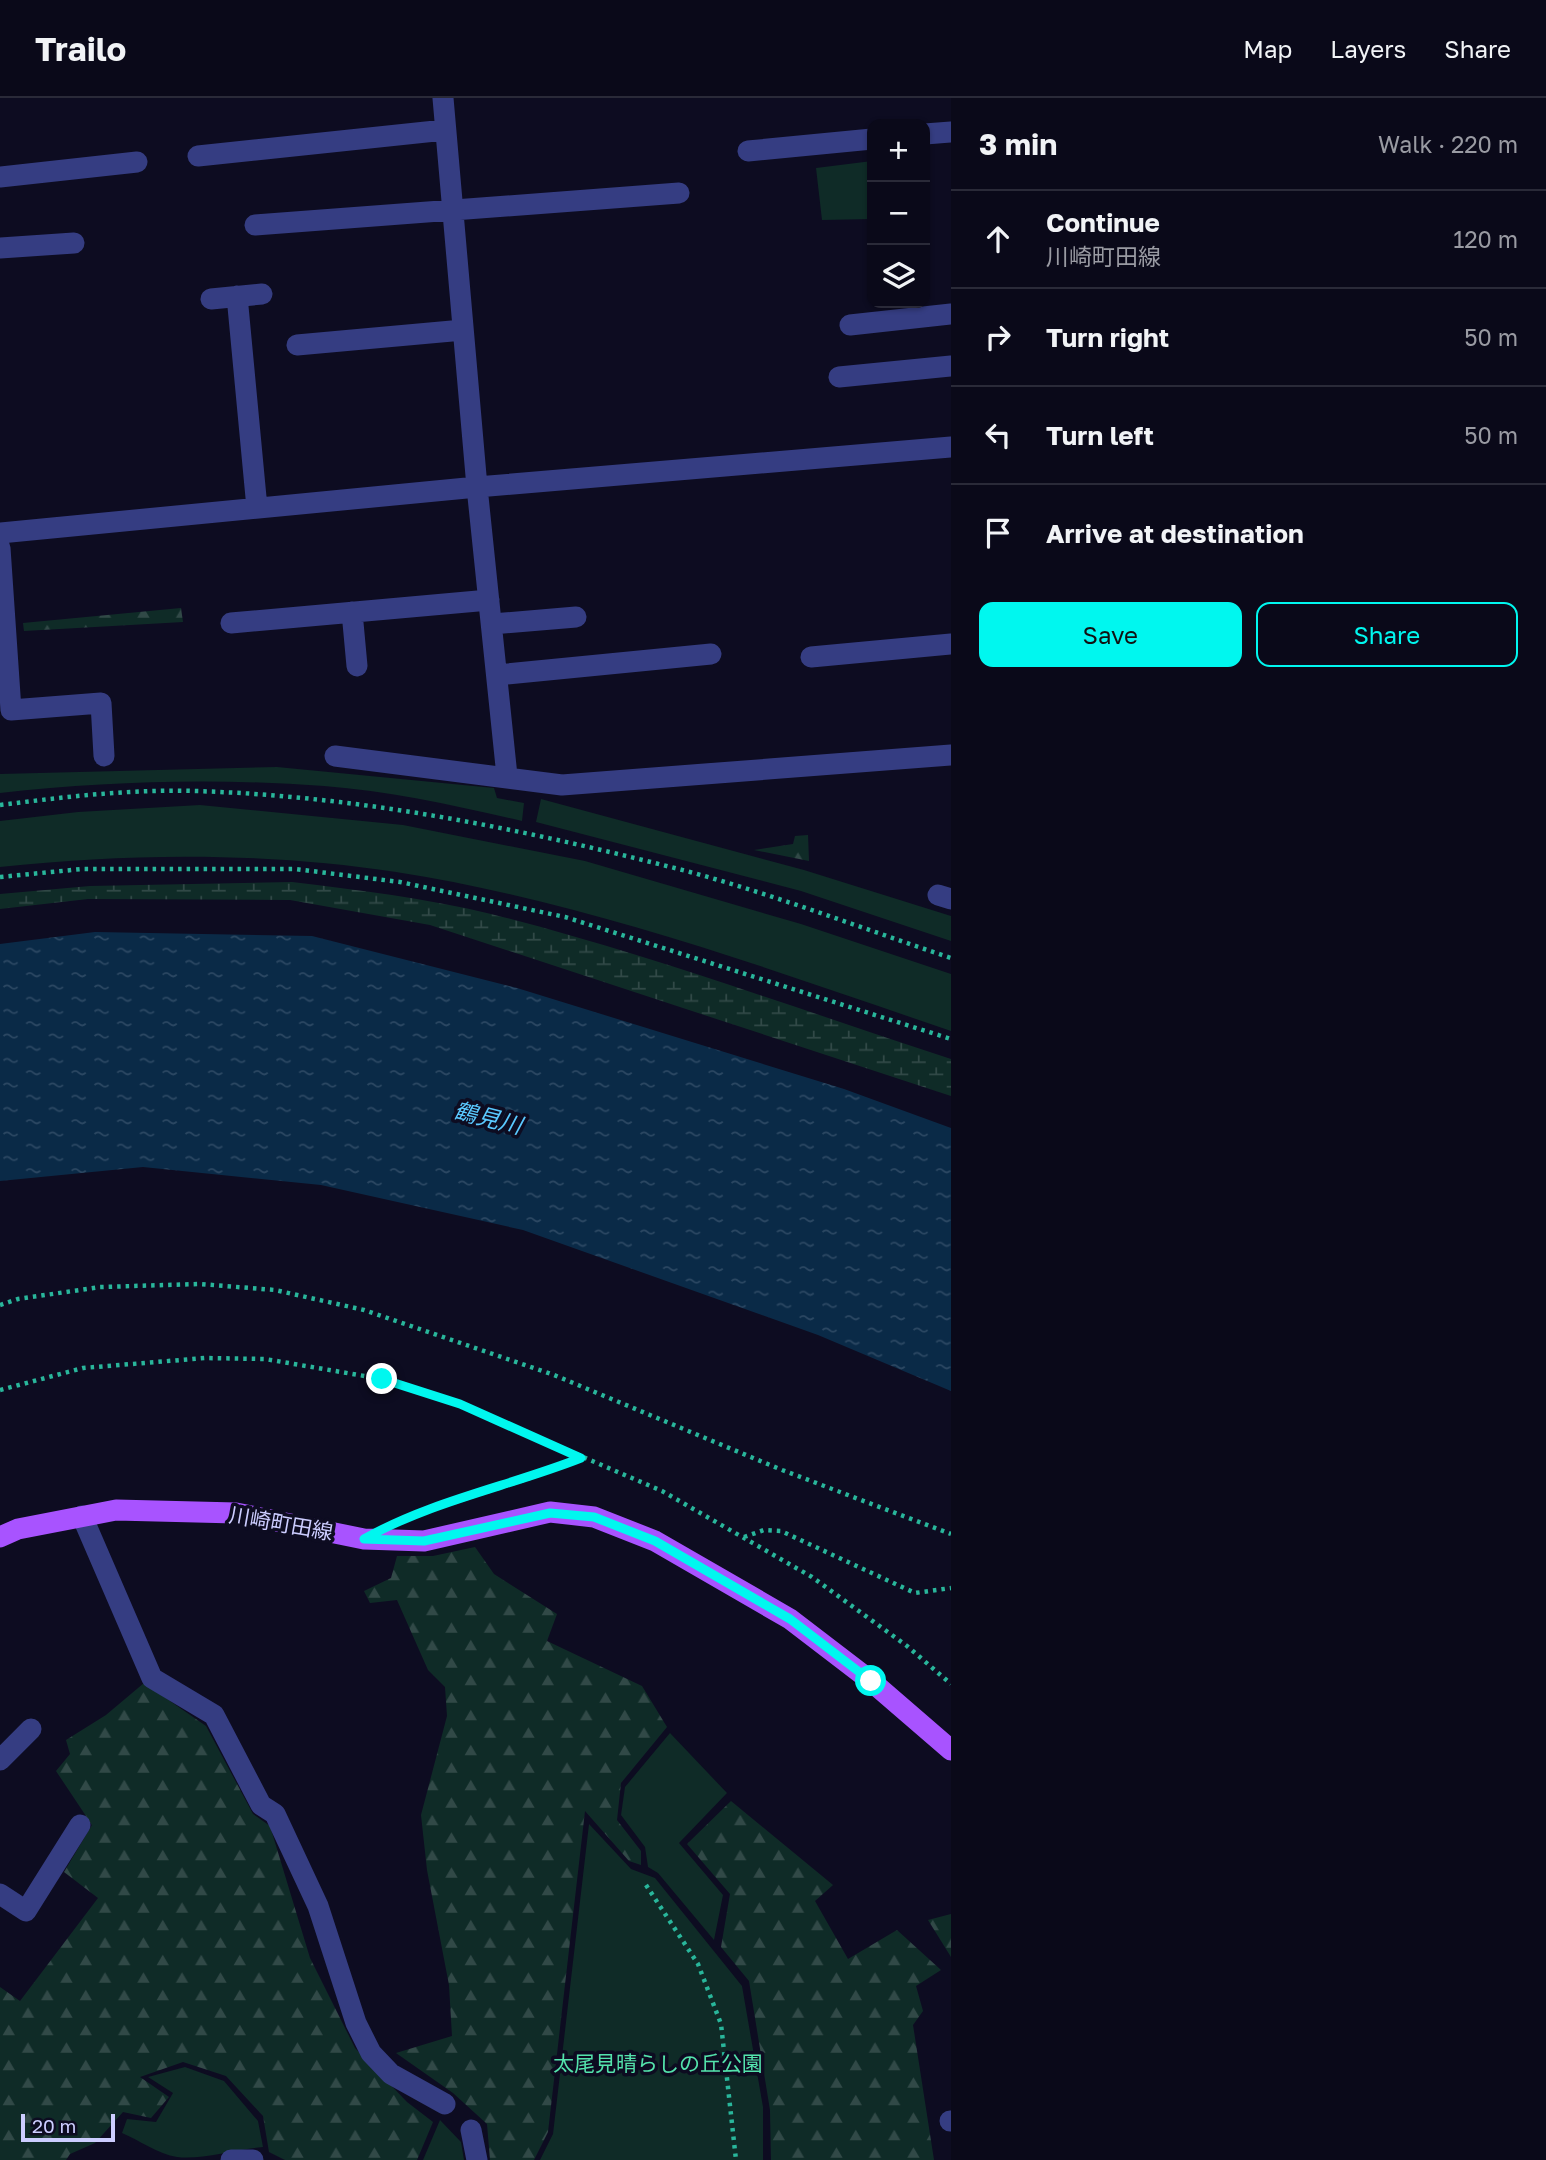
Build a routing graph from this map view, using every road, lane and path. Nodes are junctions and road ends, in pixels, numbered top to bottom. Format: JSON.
{"nodes":[{"id":1,"x":443,"y":98,"type":"edge"},
{"id":2,"x":445,"y":130,"type":"junction"},
{"id":3,"x":951,"y":132,"type":"edge"},
{"id":4,"x":930,"y":134,"type":"edge"},
{"id":5,"x":867,"y":139,"type":"edge"},
{"id":6,"x":748,"y":150,"type":"dead end"},
{"id":7,"x":198,"y":156,"type":"dead end"},
{"id":8,"x":137,"y":162,"type":"dead end"},
{"id":9,"x":0,"y":177,"type":"edge"},
{"id":10,"x":679,"y":194,"type":"dead end"},
{"id":11,"x":452,"y":208,"type":"junction"},
{"id":12,"x":255,"y":225,"type":"dead end"},
{"id":13,"x":74,"y":243,"type":"dead end"},
{"id":14,"x":0,"y":248,"type":"edge"},
{"id":15,"x":261,"y":294,"type":"dead end"},
{"id":16,"x":237,"y":296,"type":"junction"},
{"id":17,"x":211,"y":299,"type":"dead end"},
{"id":18,"x":951,"y":314,"type":"edge"},
{"id":19,"x":850,"y":325,"type":"dead end"},
{"id":20,"x":463,"y":330,"type":"junction"},
{"id":21,"x":298,"y":345,"type":"dead end"},
{"id":22,"x":951,"y":366,"type":"edge"},
{"id":23,"x":839,"y":377,"type":"dead end"},
{"id":24,"x":951,"y":447,"type":"edge"},
{"id":25,"x":477,"y":487,"type":"junction"},
{"id":26,"x":257,"y":508,"type":"junction"},
{"id":27,"x":0,"y":533,"type":"edge"},
{"id":28,"x":0,"y":548,"type":"edge"},
{"id":29,"x":489,"y":600,"type":"junction"},
{"id":30,"x":352,"y":612,"type":"junction"},
{"id":31,"x":576,"y":617,"type":"dead end"},
{"id":32,"x":231,"y":623,"type":"dead end"},
{"id":33,"x":492,"y":624,"type":"junction"},
{"id":34,"x":951,"y":644,"type":"edge"},
{"id":35,"x":711,"y":654,"type":"dead end"},
{"id":36,"x":811,"y":657,"type":"dead end"},
{"id":37,"x":357,"y":666,"type":"dead end"},
{"id":38,"x":497,"y":675,"type":"junction"},
{"id":39,"x":951,"y":755,"type":"edge"},
{"id":40,"x":104,"y":756,"type":"dead end"},
{"id":41,"x":335,"y":756,"type":"dead end"},
{"id":42,"x":507,"y":776,"type":"junction"},
{"id":43,"x":0,"y":805,"type":"edge"},
{"id":44,"x":0,"y":877,"type":"edge"},
{"id":45,"x":951,"y":958,"type":"edge"},
{"id":46,"x":951,"y":1039,"type":"edge"},
{"id":47,"x":0,"y":1306,"type":"edge"},
{"id":48,"x":0,"y":1390,"type":"edge"},
{"id":49,"x":581,"y":1458,"type":"junction"},
{"id":50,"x":82,"y":1516,"type":"junction"},
{"id":51,"x":411,"y":1516,"type":"dead end"},
{"id":52,"x":951,"y":1534,"type":"edge"},
{"id":53,"x":744,"y":1536,"type":"junction"},
{"id":54,"x":0,"y":1537,"type":"edge"},
{"id":55,"x":951,"y":1588,"type":"edge"},
{"id":56,"x":951,"y":1684,"type":"edge"},
{"id":57,"x":31,"y":1729,"type":"dead end"},
{"id":58,"x":951,"y":1751,"type":"edge"},
{"id":59,"x":0,"y":1760,"type":"edge"},
{"id":60,"x":80,"y":1825,"type":"dead end"},
{"id":61,"x":646,"y":1885,"type":"dead end"},
{"id":62,"x":0,"y":1894,"type":"edge"},
{"id":63,"x":445,"y":2104,"type":"dead end"},
{"id":64,"x":471,"y":2130,"type":"dead end"},
{"id":65,"x":231,"y":2160,"type":"edge"},
{"id":66,"x":253,"y":2160,"type":"edge"},
{"id":67,"x":477,"y":2160,"type":"edge"},
{"id":68,"x":736,"y":2160,"type":"edge"}],
"edges":[{"from":1,"to":2,"type":"street"},
{"from":2,"to":7,"type":"street"},
{"from":2,"to":11,"type":"street"},
{"from":3,"to":4,"type":"street"},
{"from":5,"to":6,"type":"street"},
{"from":8,"to":9,"type":"street"},
{"from":10,"to":11,"type":"street"},
{"from":11,"to":12,"type":"street"},
{"from":11,"to":20,"type":"street"},
{"from":13,"to":14,"type":"street"},
{"from":15,"to":16,"type":"street"},
{"from":16,"to":17,"type":"street"},
{"from":16,"to":26,"type":"street"},
{"from":18,"to":19,"type":"street"},
{"from":20,"to":21,"type":"street"},
{"from":20,"to":25,"type":"street"},
{"from":22,"to":23,"type":"street"},
{"from":24,"to":25,"type":"street"},
{"from":25,"to":26,"type":"street"},
{"from":25,"to":29,"type":"street"},
{"from":26,"to":27,"type":"street"},
{"from":28,"to":40,"type":"street"},
{"from":29,"to":30,"type":"street"},
{"from":29,"to":33,"type":"street"},
{"from":30,"to":32,"type":"street"},
{"from":30,"to":37,"type":"street"},
{"from":31,"to":33,"type":"street"},
{"from":33,"to":38,"type":"street"},
{"from":34,"to":36,"type":"street"},
{"from":35,"to":38,"type":"street"},
{"from":38,"to":42,"type":"street"},
{"from":39,"to":42,"type":"street"},
{"from":41,"to":42,"type":"street"},
{"from":43,"to":45,"type":"path"},
{"from":44,"to":46,"type":"path"},
{"from":47,"to":52,"type":"path"},
{"from":48,"to":49,"type":"path"},
{"from":49,"to":51,"type":"path"},
{"from":49,"to":53,"type":"path"},
{"from":50,"to":54,"type":"main road","name":"川崎町田線"},
{"from":50,"to":58,"type":"main road","name":"川崎町田線"},
{"from":50,"to":63,"type":"street"},
{"from":53,"to":55,"type":"path"},
{"from":53,"to":56,"type":"path"},
{"from":57,"to":59,"type":"street"},
{"from":60,"to":62,"type":"street"},
{"from":61,"to":68,"type":"path"},
{"from":64,"to":67,"type":"street"},
{"from":65,"to":66,"type":"street"}]}
